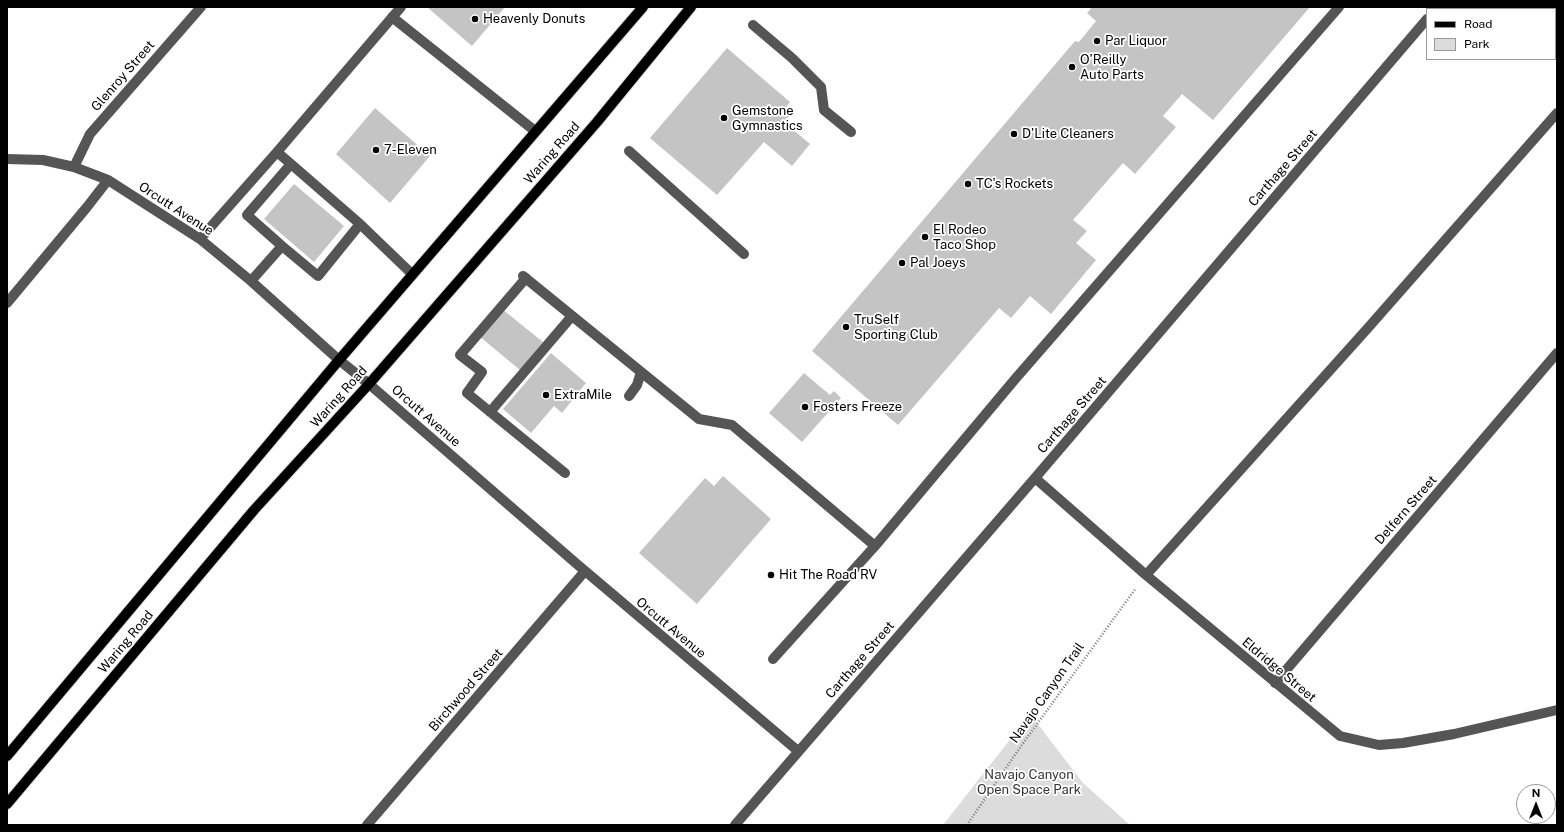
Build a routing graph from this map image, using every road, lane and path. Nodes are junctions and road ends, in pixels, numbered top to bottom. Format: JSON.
{"nodes":[{"id":1,"x":201,"y":7,"type":"edge"},
{"id":2,"x":400,"y":7,"type":"edge"},
{"id":3,"x":643,"y":7,"type":"edge"},
{"id":4,"x":691,"y":7,"type":"edge"},
{"id":5,"x":1339,"y":7,"type":"edge"},
{"id":6,"x":392,"y":17,"type":"junction"},
{"id":7,"x":1426,"y":20,"type":"edge"},
{"id":8,"x":753,"y":25,"type":"dead end"},
{"id":9,"x":1557,"y":113,"type":"edge"},
{"id":10,"x":535,"y":131,"type":"junction"},
{"id":11,"x":851,"y":132,"type":"dead end"},
{"id":12,"x":629,"y":151,"type":"dead end"},
{"id":13,"x":277,"y":152,"type":"junction"},
{"id":14,"x":7,"y":159,"type":"edge"},
{"id":15,"x":291,"y":164,"type":"junction"},
{"id":16,"x":74,"y":167,"type":"junction"},
{"id":17,"x":108,"y":180,"type":"junction"},
{"id":18,"x":360,"y":224,"type":"junction"},
{"id":19,"x":200,"y":239,"type":"junction"},
{"id":20,"x":282,"y":246,"type":"junction"},
{"id":21,"x":744,"y":254,"type":"dead end"},
{"id":22,"x":412,"y":274,"type":"junction"},
{"id":23,"x":252,"y":281,"type":"junction"},
{"id":24,"x":7,"y":303,"type":"edge"},
{"id":25,"x":572,"y":316,"type":"junction"},
{"id":26,"x":1557,"y":353,"type":"edge"},
{"id":27,"x":339,"y":360,"type":"junction"},
{"id":28,"x":641,"y":372,"type":"junction"},
{"id":29,"x":369,"y":384,"type":"junction"},
{"id":30,"x":629,"y":396,"type":"dead end"},
{"id":31,"x":490,"y":412,"type":"junction"},
{"id":32,"x":565,"y":473,"type":"dead end"},
{"id":33,"x":1035,"y":478,"type":"junction"},
{"id":34,"x":875,"y":546,"type":"junction"},
{"id":35,"x":585,"y":571,"type":"junction"},
{"id":36,"x":1146,"y":575,"type":"junction"},
{"id":37,"x":773,"y":659,"type":"dead end"},
{"id":38,"x":1275,"y":683,"type":"junction"},
{"id":39,"x":1557,"y":710,"type":"edge"},
{"id":40,"x":798,"y":751,"type":"junction"},
{"id":41,"x":7,"y":756,"type":"edge"},
{"id":42,"x":7,"y":804,"type":"edge"},
{"id":43,"x":367,"y":825,"type":"edge"},
{"id":44,"x":735,"y":825,"type":"edge"},
{"id":45,"x":967,"y":825,"type":"edge"}],
"edges":[{"from":1,"to":16,"type":"street","name":"Glenroy Street"},
{"from":2,"to":6,"type":"street"},
{"from":3,"to":10,"type":"main road","name":"Waring Road"},
{"from":4,"to":29,"type":"main road","name":"Waring Road"},
{"from":5,"to":34,"type":"street"},
{"from":6,"to":10,"type":"street"},
{"from":6,"to":13,"type":"street"},
{"from":7,"to":33,"type":"street","name":"Carthage Street"},
{"from":8,"to":11,"type":"street"},
{"from":9,"to":36,"type":"street"},
{"from":10,"to":22,"type":"main road","name":"Waring Road"},
{"from":12,"to":21,"type":"street"},
{"from":13,"to":15,"type":"street"},
{"from":13,"to":19,"type":"street"},
{"from":14,"to":16,"type":"street","name":"Orcutt Avenue"},
{"from":15,"to":18,"type":"street"},
{"from":15,"to":20,"type":"street"},
{"from":16,"to":17,"type":"street","name":"Orcutt Avenue"},
{"from":17,"to":19,"type":"street","name":"Orcutt Avenue"},
{"from":17,"to":24,"type":"street"},
{"from":18,"to":20,"type":"street"},
{"from":18,"to":22,"type":"street"},
{"from":19,"to":23,"type":"street","name":"Orcutt Avenue"},
{"from":20,"to":23,"type":"street"},
{"from":22,"to":27,"type":"main road","name":"Waring Road"},
{"from":23,"to":27,"type":"street","name":"Orcutt Avenue"},
{"from":25,"to":28,"type":"street"},
{"from":25,"to":31,"type":"street"},
{"from":25,"to":31,"type":"street"},
{"from":26,"to":38,"type":"street","name":"Delfern Street"},
{"from":27,"to":29,"type":"street","name":"Orcutt Avenue"},
{"from":27,"to":41,"type":"main road","name":"Waring Road"},
{"from":28,"to":30,"type":"street"},
{"from":28,"to":34,"type":"street"},
{"from":29,"to":35,"type":"street","name":"Orcutt Avenue"},
{"from":29,"to":42,"type":"main road","name":"Waring Road"},
{"from":31,"to":32,"type":"street"},
{"from":33,"to":36,"type":"street","name":"Eldridge Street"},
{"from":33,"to":40,"type":"street","name":"Carthage Street"},
{"from":34,"to":37,"type":"street"},
{"from":35,"to":40,"type":"street","name":"Orcutt Avenue"},
{"from":35,"to":43,"type":"street","name":"Birchwood Street"},
{"from":36,"to":38,"type":"street","name":"Eldridge Street"},
{"from":36,"to":45,"type":"path","name":"Navajo Canyon Trail"},
{"from":38,"to":39,"type":"street","name":"Eldridge Street"},
{"from":40,"to":44,"type":"street","name":"Carthage Street"}]}
